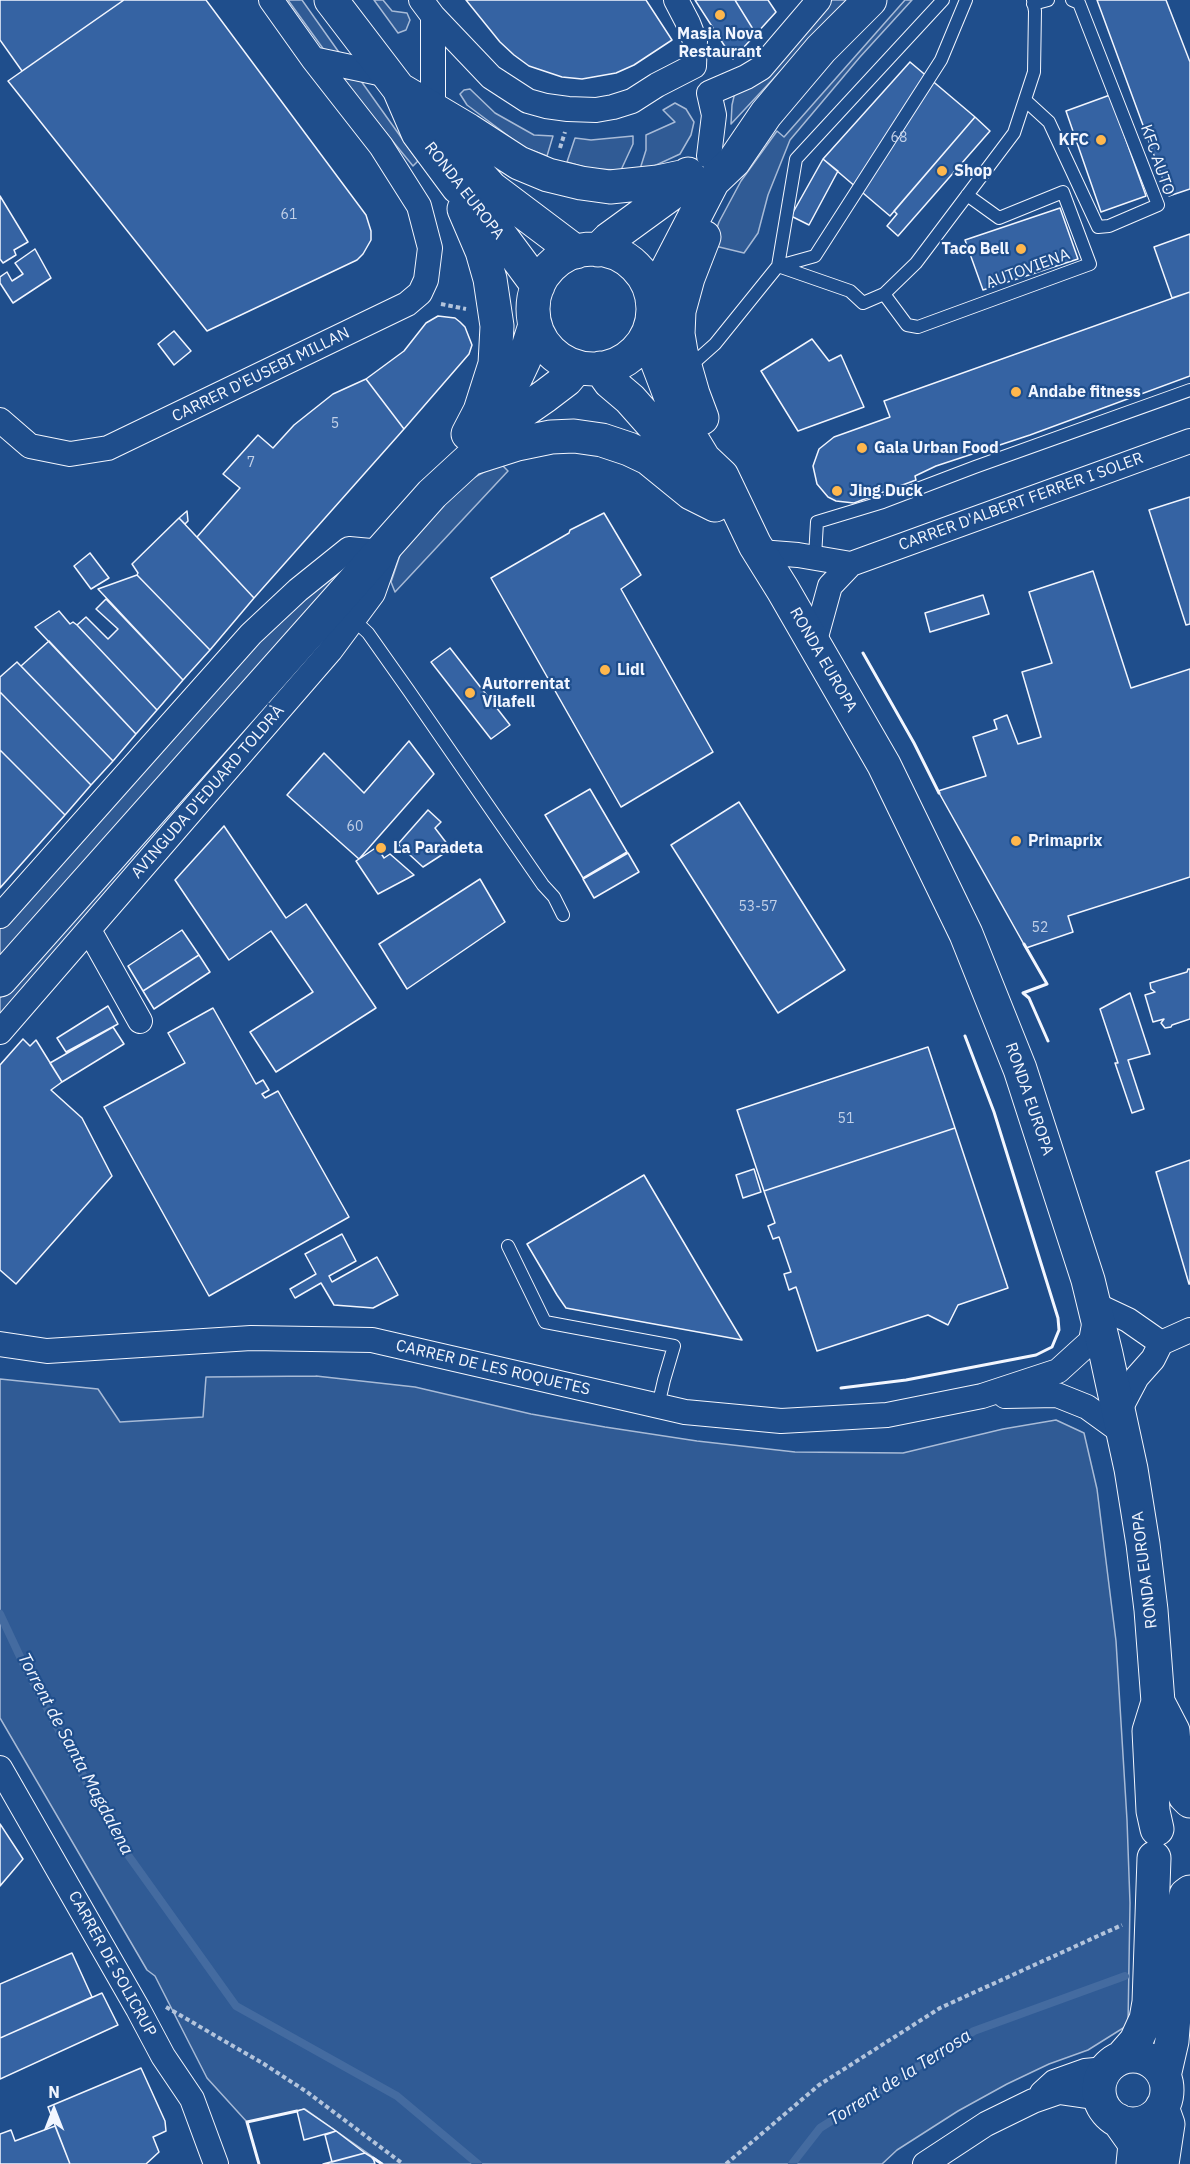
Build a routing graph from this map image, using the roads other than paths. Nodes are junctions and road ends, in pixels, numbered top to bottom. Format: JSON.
{"nodes":[{"id":1,"x":271,"y":0,"type":"edge"},
{"id":2,"x":332,"y":0,"type":"edge"},
{"id":3,"x":676,"y":0,"type":"edge"},
{"id":4,"x":819,"y":0,"type":"edge"},
{"id":5,"x":870,"y":0,"type":"edge"},
{"id":6,"x":943,"y":0,"type":"edge"},
{"id":7,"x":966,"y":0,"type":"edge"},
{"id":8,"x":1048,"y":0,"type":"edge"},
{"id":9,"x":1072,"y":0,"type":"edge"},
{"id":10,"x":1033,"y":2,"type":"edge"},
{"id":11,"x":427,"y":8,"type":"edge"},
{"id":12,"x":313,"y":59,"type":"junction"},
{"id":13,"x":694,"y":66,"type":"junction"},
{"id":14,"x":394,"y":82,"type":"junction"},
{"id":15,"x":709,"y":93,"type":"junction"},
{"id":16,"x":1025,"y":100,"type":"junction"},
{"id":17,"x":433,"y":110,"type":"junction"},
{"id":18,"x":710,"y":165,"type":"junction"},
{"id":19,"x":458,"y":187,"type":"junction"},
{"id":20,"x":966,"y":195,"type":"junction"},
{"id":21,"x":587,"y":251,"type":"junction"},
{"id":22,"x":778,"y":266,"type":"junction"},
{"id":23,"x":538,"y":286,"type":"junction"},
{"id":24,"x":884,"y":294,"type":"junction"},
{"id":25,"x":652,"y":299,"type":"junction"},
{"id":26,"x":535,"y":325,"type":"junction"},
{"id":27,"x":646,"y":336,"type":"junction"},
{"id":28,"x":589,"y":367,"type":"junction"},
{"id":29,"x":686,"y":370,"type":"junction"},
{"id":30,"x":1190,"y":390,"type":"edge"},
{"id":31,"x":0,"y":420,"type":"edge"},
{"id":32,"x":1190,"y":441,"type":"edge"},
{"id":33,"x":470,"y":446,"type":"junction"},
{"id":34,"x":718,"y":491,"type":"junction"},
{"id":35,"x":388,"y":545,"type":"junction"},
{"id":36,"x":757,"y":549,"type":"junction"},
{"id":37,"x":814,"y":557,"type":"junction"},
{"id":38,"x":851,"y":564,"type":"junction"},
{"id":39,"x":353,"y":619,"type":"junction"},
{"id":40,"x":814,"y":644,"type":"junction"},
{"id":41,"x":563,"y":915,"type":"dead end"},
{"id":42,"x":0,"y":916,"type":"edge"},
{"id":43,"x":89,"y":930,"type":"junction"},
{"id":44,"x":0,"y":980,"type":"edge"},
{"id":45,"x":140,"y":1021,"type":"dead end"},
{"id":46,"x":0,"y":1032,"type":"edge"},
{"id":47,"x":508,"y":1246,"type":"dead end"},
{"id":48,"x":1095,"y":1309,"type":"junction"},
{"id":49,"x":1190,"y":1330,"type":"edge"},
{"id":50,"x":1161,"y":1343,"type":"junction"},
{"id":51,"x":0,"y":1344,"type":"edge"},
{"id":52,"x":982,"y":1396,"type":"junction"},
{"id":53,"x":658,"y":1406,"type":"junction"},
{"id":54,"x":1121,"y":1423,"type":"junction"},
{"id":55,"x":1158,"y":1702,"type":"junction"},
{"id":56,"x":0,"y":1768,"type":"edge"},
{"id":57,"x":1190,"y":1801,"type":"edge"},
{"id":58,"x":1190,"y":1810,"type":"edge"},
{"id":59,"x":1155,"y":1844,"type":"junction"},
{"id":60,"x":1190,"y":1883,"type":"edge"},
{"id":61,"x":1190,"y":1892,"type":"edge"},
{"id":62,"x":1171,"y":2070,"type":"edge"},
{"id":63,"x":1111,"y":2086,"type":"junction"},
{"id":64,"x":216,"y":2164,"type":"edge"},
{"id":65,"x":926,"y":2164,"type":"edge"},
{"id":66,"x":1133,"y":2164,"type":"edge"},
{"id":67,"x":1162,"y":2164,"type":"edge"}],
"edges":[{"from":1,"to":12,"type":"street"},
{"from":2,"to":14,"type":"street","name":"RONDA EUROPA"},
{"from":3,"to":13,"type":"street"},
{"from":4,"to":15,"type":"street"},
{"from":5,"to":18,"type":"street"},
{"from":6,"to":22,"type":"lane"},
{"from":7,"to":22,"type":"lane"},
{"from":8,"to":10,"type":"lane"},
{"from":9,"to":16,"type":"lane","name":"KFC AUTO"},
{"from":10,"to":16,"type":"lane"},
{"from":11,"to":13,"type":"street","name":"RONDA EUROPA"},
{"from":11,"to":17,"type":"street","name":"RONDA EUROPA"},
{"from":12,"to":14,"type":"street","name":"RONDA EUROPA"},
{"from":12,"to":31,"type":"street","name":"CARRER D'EUSEBI MILLAN"},
{"from":13,"to":15,"type":"street"},
{"from":14,"to":17,"type":"street","name":"RONDA EUROPA"},
{"from":14,"to":19,"type":"street","name":"RONDA EUROPA"},
{"from":15,"to":18,"type":"street"},
{"from":16,"to":20,"type":"lane"},
{"from":17,"to":18,"type":"street"},
{"from":17,"to":21,"type":"street","name":"RONDA EUROPA"},
{"from":18,"to":21,"type":"street"},
{"from":18,"to":25,"type":"street"},
{"from":18,"to":29,"type":"street"},
{"from":19,"to":23,"type":"street","name":"RONDA EUROPA"},
{"from":19,"to":33,"type":"street"},
{"from":20,"to":24,"type":"lane"},
{"from":20,"to":24,"type":"lane","name":"AUTOVIENA"},
{"from":21,"to":23,"type":"street"},
{"from":21,"to":25,"type":"street"},
{"from":22,"to":24,"type":"lane"},
{"from":22,"to":29,"type":"lane"},
{"from":23,"to":26,"type":"street"},
{"from":25,"to":27,"type":"street"},
{"from":26,"to":28,"type":"street"},
{"from":26,"to":33,"type":"street","name":"AVINGUDA D'EDUARD TOLDRÀ"},
{"from":27,"to":28,"type":"street"},
{"from":27,"to":34,"type":"street","name":"RONDA EUROPA"},
{"from":28,"to":33,"type":"street","name":"AVINGUDA D'EDUARD TOLDRÀ"},
{"from":28,"to":34,"type":"street","name":"RONDA EUROPA"},
{"from":29,"to":34,"type":"street"},
{"from":30,"to":37,"type":"lane"},
{"from":32,"to":38,"type":"street","name":"CARRER D'ALBERT FERRER I SOLER"},
{"from":33,"to":34,"type":"street"},
{"from":33,"to":35,"type":"street","name":"AVINGUDA D'EDUARD TOLDRÀ"},
{"from":34,"to":36,"type":"street","name":"RONDA EUROPA"},
{"from":35,"to":39,"type":"street","name":"AVINGUDA D'EDUARD TOLDRÀ"},
{"from":35,"to":42,"type":"street"},
{"from":35,"to":44,"type":"street","name":"AVINGUDA D'EDUARD TOLDRÀ"},
{"from":36,"to":37,"type":"street"},
{"from":36,"to":40,"type":"street","name":"RONDA EUROPA"},
{"from":37,"to":38,"type":"street"},
{"from":38,"to":40,"type":"street","name":"CARRER D'ALBERT FERRER I SOLER"},
{"from":39,"to":41,"type":"lane"},
{"from":39,"to":43,"type":"street","name":"AVINGUDA D'EDUARD TOLDRÀ"},
{"from":40,"to":48,"type":"street","name":"RONDA EUROPA"},
{"from":43,"to":45,"type":"street"},
{"from":43,"to":46,"type":"street","name":"AVINGUDA D'EDUARD TOLDRÀ"},
{"from":47,"to":53,"type":"lane"},
{"from":48,"to":50,"type":"street"},
{"from":48,"to":52,"type":"street"},
{"from":48,"to":54,"type":"street","name":"RONDA EUROPA"},
{"from":49,"to":50,"type":"street"},
{"from":50,"to":54,"type":"street"},
{"from":51,"to":53,"type":"street","name":"CARRER DE LES ROQUETES"},
{"from":52,"to":53,"type":"street","name":"CARRER DE LES ROQUETES"},
{"from":52,"to":54,"type":"street"},
{"from":54,"to":55,"type":"street","name":"RONDA EUROPA"},
{"from":55,"to":57,"type":"street","name":"RONDA EUROPA"},
{"from":55,"to":59,"type":"street","name":"RONDA EUROPA"},
{"from":56,"to":64,"type":"street","name":"CARRER DE SOLICRUP"},
{"from":58,"to":59,"type":"street"},
{"from":59,"to":60,"type":"street"},
{"from":59,"to":63,"type":"street","name":"RONDA EUROPA"},
{"from":61,"to":62,"type":"street"},
{"from":62,"to":63,"type":"street"},
{"from":62,"to":63,"type":"street"},
{"from":62,"to":67,"type":"street"},
{"from":63,"to":65,"type":"street"},
{"from":63,"to":66,"type":"street"}]}
